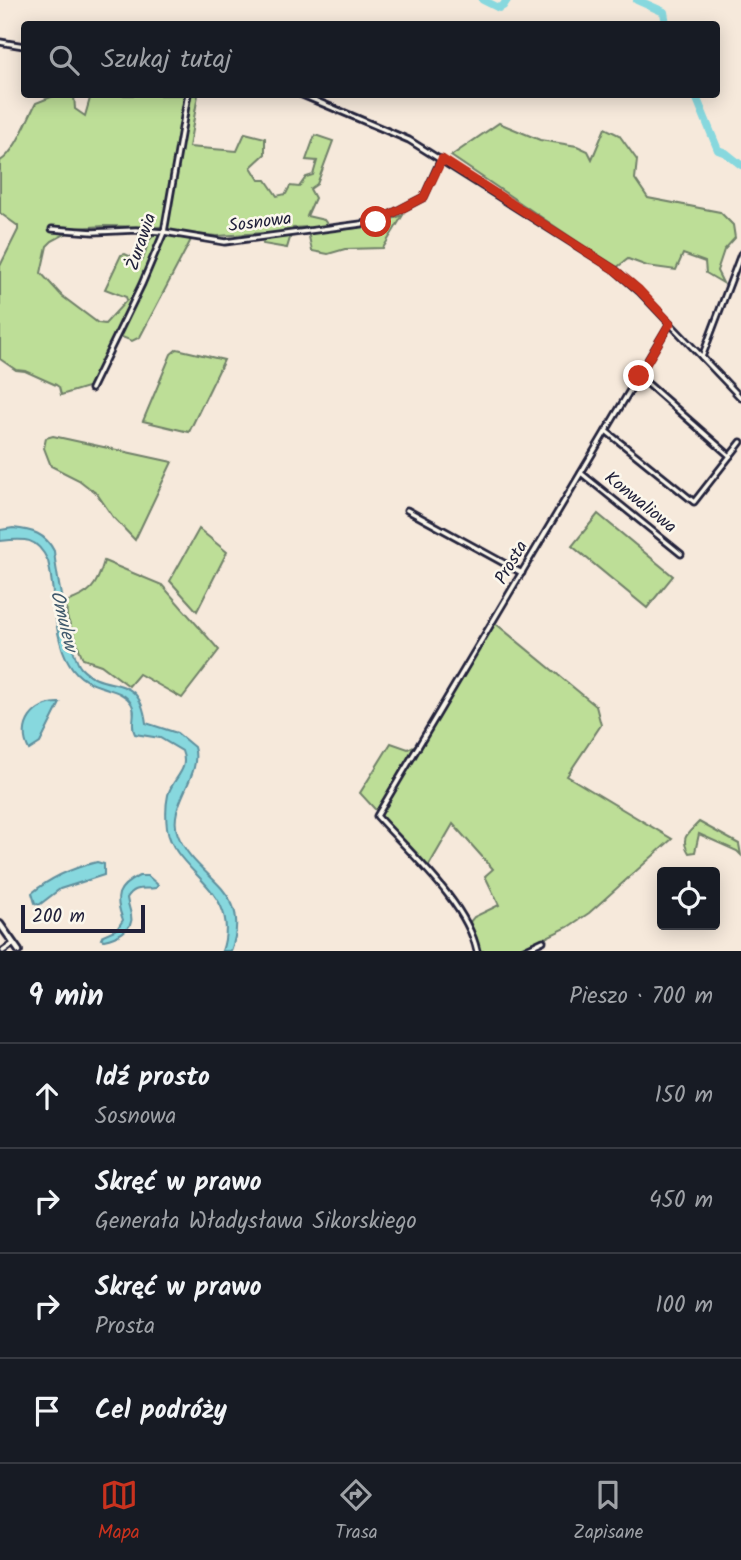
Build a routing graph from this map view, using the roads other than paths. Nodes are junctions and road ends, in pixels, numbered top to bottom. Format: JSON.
{"nodes":[{"id":1,"x":0,"y":42,"type":"edge"},
{"id":2,"x":21,"y":46,"type":"edge"},
{"id":3,"x":187,"y":98,"type":"edge"},
{"id":4,"x":310,"y":98,"type":"edge"},
{"id":5,"x":442,"y":159,"type":"junction"},
{"id":6,"x":52,"y":229,"type":"dead end"},
{"id":7,"x":164,"y":232,"type":"junction"},
{"id":8,"x":741,"y":254,"type":"edge"},
{"id":9,"x":670,"y":323,"type":"junction"},
{"id":10,"x":702,"y":357,"type":"junction"},
{"id":11,"x":639,"y":376,"type":"junction"},
{"id":12,"x":92,"y":389,"type":"dead end"},
{"id":13,"x":741,"y":397,"type":"edge"},
{"id":14,"x":606,"y":431,"type":"junction"},
{"id":15,"x":741,"y":442,"type":"edge"},
{"id":16,"x":730,"y":456,"type":"junction"},
{"id":17,"x":581,"y":473,"type":"junction"},
{"id":18,"x":407,"y":510,"type":"dead end"},
{"id":19,"x":681,"y":554,"type":"dead end"},
{"id":20,"x":522,"y":573,"type":"junction"},
{"id":21,"x":0,"y":925,"type":"edge"},
{"id":22,"x":543,"y":941,"type":"dead end"},
{"id":23,"x":13,"y":944,"type":"junction"},
{"id":24,"x":3,"y":951,"type":"edge"},
{"id":25,"x":19,"y":951,"type":"edge"},
{"id":26,"x":477,"y":951,"type":"edge"},
{"id":27,"x":522,"y":951,"type":"edge"}],
"edges":[{"from":1,"to":2,"type":"street"},
{"from":3,"to":7,"type":"street","name":"Żurawia"},
{"from":4,"to":5,"type":"street"},
{"from":5,"to":7,"type":"street","name":"Sosnowa"},
{"from":5,"to":9,"type":"street"},
{"from":6,"to":7,"type":"street","name":"Sosnowa"},
{"from":7,"to":12,"type":"street","name":"Żurawia"},
{"from":8,"to":10,"type":"street"},
{"from":9,"to":10,"type":"street"},
{"from":9,"to":11,"type":"street","name":"Prosta"},
{"from":10,"to":13,"type":"street"},
{"from":11,"to":14,"type":"street","name":"Prosta"},
{"from":11,"to":16,"type":"street"},
{"from":14,"to":16,"type":"street"},
{"from":14,"to":17,"type":"street","name":"Prosta"},
{"from":15,"to":16,"type":"street"},
{"from":17,"to":19,"type":"street","name":"Konwaliowa"},
{"from":17,"to":20,"type":"street","name":"Prosta"},
{"from":18,"to":20,"type":"street"},
{"from":20,"to":26,"type":"street","name":"Prosta"},
{"from":21,"to":23,"type":"street"},
{"from":22,"to":27,"type":"street"},
{"from":23,"to":24,"type":"street"},
{"from":23,"to":25,"type":"street"}]}
